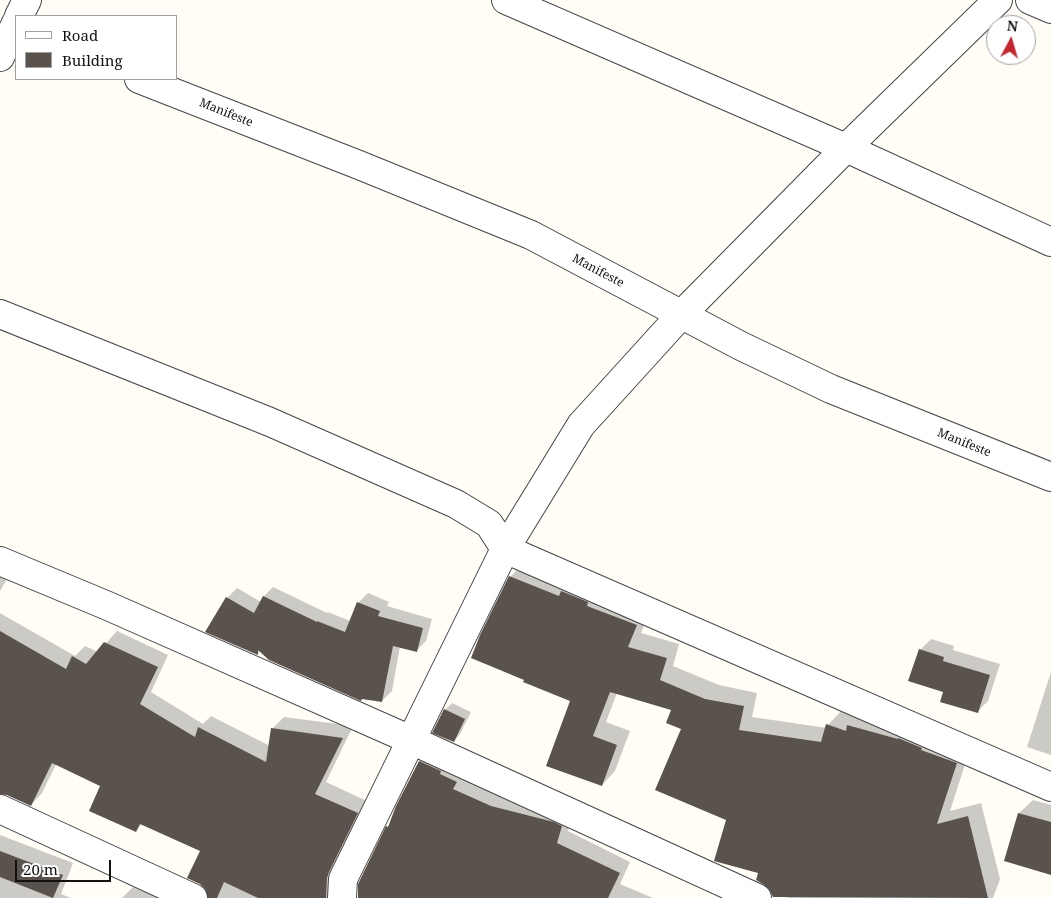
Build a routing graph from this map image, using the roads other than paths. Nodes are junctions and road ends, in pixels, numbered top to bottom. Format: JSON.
{"nodes":[{"id":1,"x":27,"y":0,"type":"edge"},
{"id":2,"x":506,"y":0,"type":"edge"},
{"id":3,"x":998,"y":0,"type":"edge"},
{"id":4,"x":1030,"y":0,"type":"edge"},
{"id":5,"x":1051,"y":9,"type":"edge"},
{"id":6,"x":18,"y":15,"type":"edge"},
{"id":7,"x":13,"y":24,"type":"edge"},
{"id":8,"x":0,"y":57,"type":"edge"},
{"id":9,"x":142,"y":80,"type":"edge"},
{"id":10,"x":846,"y":148,"type":"junction"},
{"id":11,"x":1051,"y":242,"type":"edge"},
{"id":12,"x":0,"y":314,"type":"edge"},
{"id":13,"x":681,"y":315,"type":"junction"},
{"id":14,"x":1051,"y":477,"type":"edge"},
{"id":15,"x":505,"y":549,"type":"junction"},
{"id":16,"x":0,"y":561,"type":"edge"},
{"id":17,"x":411,"y":740,"type":"junction"},
{"id":18,"x":1051,"y":787,"type":"edge"},
{"id":19,"x":0,"y":809,"type":"edge"},
{"id":20,"x":193,"y":898,"type":"edge"},
{"id":21,"x":342,"y":898,"type":"edge"},
{"id":22,"x":757,"y":898,"type":"edge"}],
"edges":[{"from":1,"to":6,"type":"street"},
{"from":2,"to":10,"type":"street"},
{"from":3,"to":10,"type":"street"},
{"from":4,"to":5,"type":"street"},
{"from":7,"to":8,"type":"street"},
{"from":9,"to":13,"type":"street","name":"Manifeste"},
{"from":10,"to":11,"type":"street"},
{"from":10,"to":13,"type":"street"},
{"from":12,"to":15,"type":"street"},
{"from":13,"to":14,"type":"street","name":"Manifeste"},
{"from":13,"to":15,"type":"street"},
{"from":15,"to":17,"type":"street"},
{"from":15,"to":18,"type":"street"},
{"from":16,"to":17,"type":"street"},
{"from":17,"to":21,"type":"street"},
{"from":17,"to":22,"type":"street"},
{"from":19,"to":20,"type":"street"}]}
